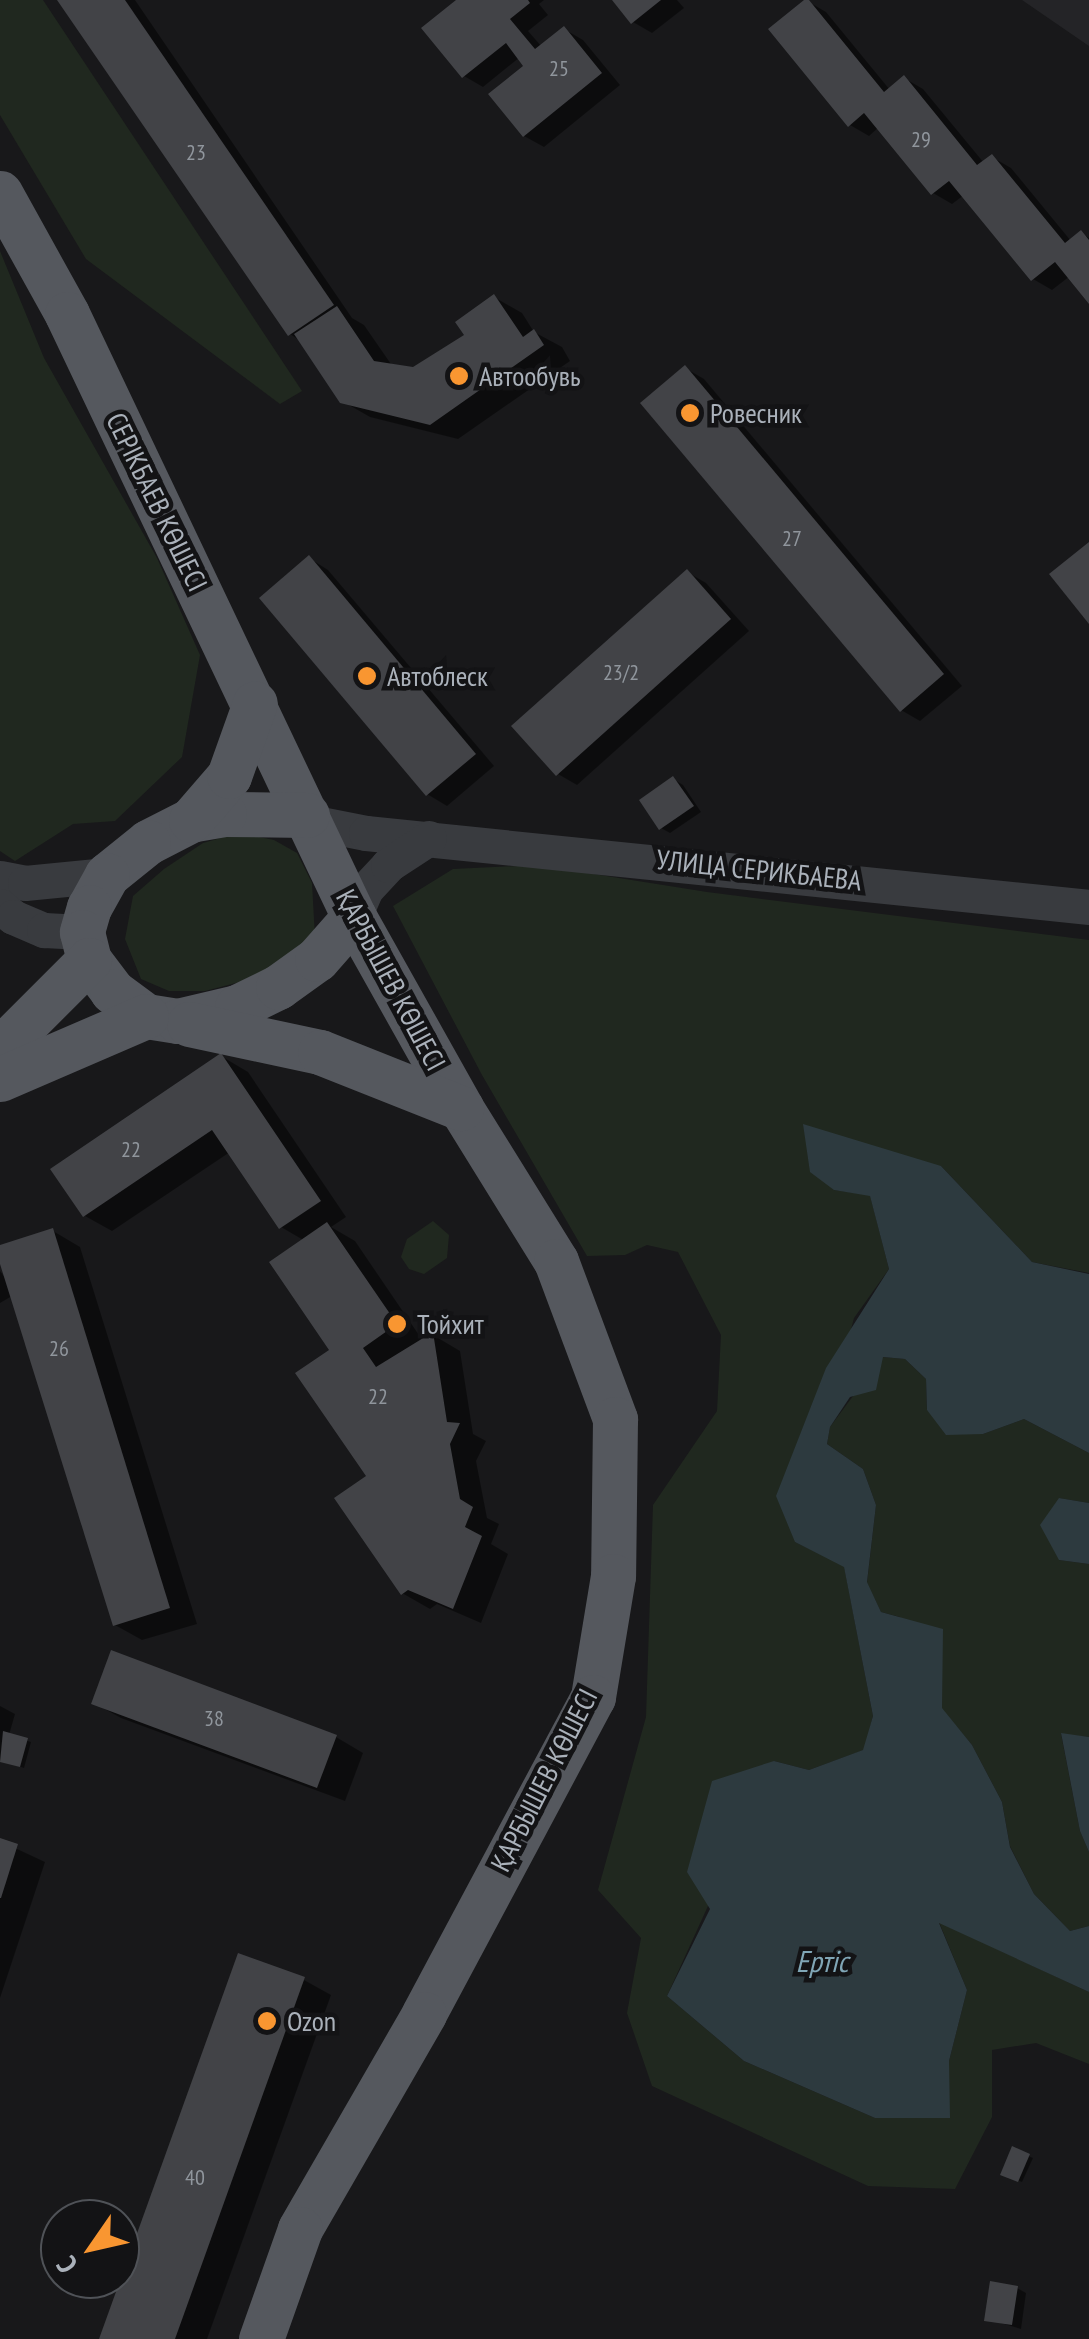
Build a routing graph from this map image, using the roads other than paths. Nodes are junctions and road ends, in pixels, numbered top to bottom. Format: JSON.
{"nodes":[{"id":1,"x":0,"y":193,"type":"edge"},
{"id":2,"x":255,"y":703,"type":"junction"},
{"id":3,"x":308,"y":819,"type":"junction"},
{"id":4,"x":191,"y":820,"type":"junction"},
{"id":5,"x":428,"y":838,"type":"junction"},
{"id":6,"x":106,"y":875,"type":"junction"},
{"id":7,"x":0,"y":878,"type":"edge"},
{"id":8,"x":0,"y":906,"type":"edge"},
{"id":9,"x":1089,"y":907,"type":"edge"},
{"id":10,"x":354,"y":917,"type":"junction"},
{"id":11,"x":86,"y":946,"type":"junction"},
{"id":12,"x":162,"y":1019,"type":"junction"},
{"id":13,"x":0,"y":1049,"type":"edge"},
{"id":14,"x":0,"y":1079,"type":"edge"},
{"id":15,"x":461,"y":1108,"type":"junction"},
{"id":16,"x":261,"y":2339,"type":"edge"}],
"edges":[{"from":1,"to":2,"type":"main road","name":"СЕРІКБАЕВ КӨШЕСІ"},
{"from":2,"to":3,"type":"main road","name":"СЕРІКБАЕВ КӨШЕСІ"},
{"from":2,"to":4,"type":"main road"},
{"from":3,"to":4,"type":"main road"},
{"from":3,"to":5,"type":"street","name":"УЛИЦА СЕРИКБАЕВА"},
{"from":3,"to":10,"type":"main road","name":"ҚАРБЫШЕВ КӨШЕСІ"},
{"from":4,"to":6,"type":"main road"},
{"from":5,"to":9,"type":"street","name":"УЛИЦА СЕРИКБАЕВА"},
{"from":5,"to":10,"type":"street"},
{"from":6,"to":7,"type":"street"},
{"from":6,"to":11,"type":"main road"},
{"from":8,"to":11,"type":"street"},
{"from":10,"to":12,"type":"main road"},
{"from":10,"to":15,"type":"main road","name":"ҚАРБЫШЕВ КӨШЕСІ"},
{"from":11,"to":12,"type":"main road"},
{"from":11,"to":13,"type":"main road"},
{"from":12,"to":14,"type":"main road"},
{"from":12,"to":15,"type":"main road"},
{"from":15,"to":16,"type":"main road","name":"ҚАРБЫШЕВ КӨШЕСІ"}]}
